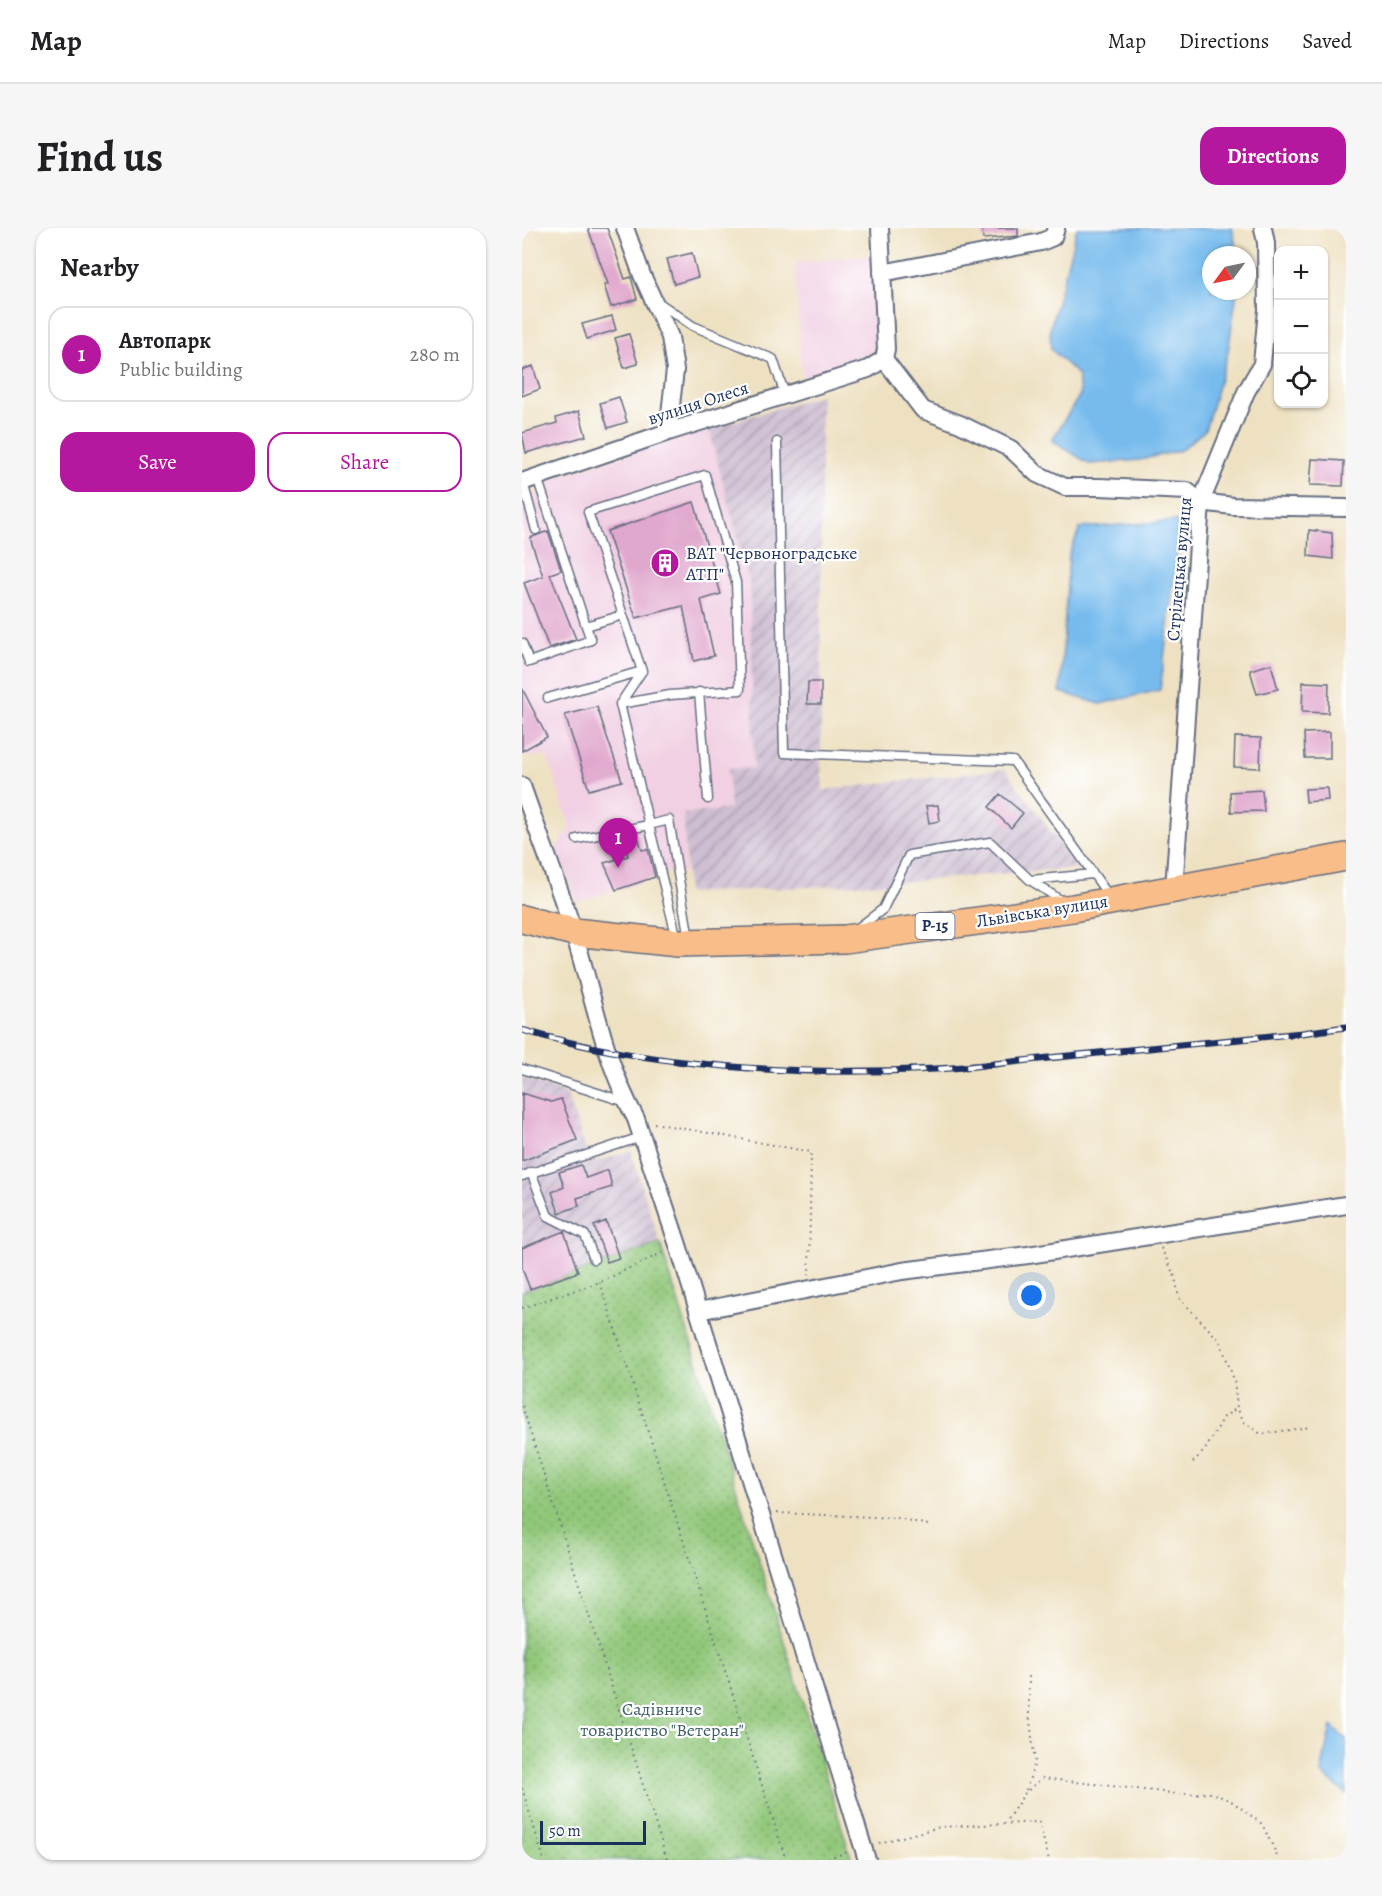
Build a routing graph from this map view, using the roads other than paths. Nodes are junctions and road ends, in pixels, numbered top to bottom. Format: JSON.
{"nodes":[{"id":1,"x":625,"y":228,"type":"edge"},
{"id":2,"x":880,"y":228,"type":"edge"},
{"id":3,"x":1056,"y":228,"type":"edge"},
{"id":4,"x":1263,"y":228,"type":"edge"},
{"id":5,"x":882,"y":273,"type":"junction"},
{"id":6,"x":653,"y":299,"type":"junction"},
{"id":7,"x":884,"y":359,"type":"junction"},
{"id":8,"x":785,"y":396,"type":"junction"},
{"id":9,"x":668,"y":432,"type":"junction"},
{"id":10,"x":777,"y":442,"type":"dead end"},
{"id":11,"x":527,"y":480,"type":"edge"},
{"id":12,"x":1201,"y":502,"type":"junction"},
{"id":13,"x":1346,"y":508,"type":"edge"},
{"id":14,"x":536,"y":530,"type":"dead end"},
{"id":15,"x":623,"y":615,"type":"junction"},
{"id":16,"x":586,"y":626,"type":"junction"},
{"id":17,"x":522,"y":643,"type":"edge"},
{"id":18,"x":642,"y":671,"type":"junction"},
{"id":19,"x":699,"y":693,"type":"junction"},
{"id":20,"x":548,"y":698,"type":"dead end"},
{"id":21,"x":620,"y":704,"type":"junction"},
{"id":22,"x":522,"y":786,"type":"edge"},
{"id":23,"x":708,"y":799,"type":"dead end"},
{"id":24,"x":649,"y":825,"type":"junction"},
{"id":25,"x":577,"y":839,"type":"dead end"},
{"id":26,"x":1346,"y":857,"type":"edge"},
{"id":27,"x":1093,"y":874,"type":"junction"},
{"id":28,"x":1030,"y":880,"type":"junction"},
{"id":29,"x":1174,"y":889,"type":"junction"},
{"id":30,"x":1112,"y":901,"type":"junction"},
{"id":31,"x":1073,"y":908,"type":"junction"},
{"id":32,"x":522,"y":919,"type":"edge"},
{"id":33,"x":574,"y":932,"type":"junction"},
{"id":34,"x":845,"y":939,"type":"junction"},
{"id":35,"x":684,"y":943,"type":"junction"},
{"id":36,"x":522,"y":1069,"type":"edge"},
{"id":37,"x":626,"y":1102,"type":"junction"},
{"id":38,"x":641,"y":1137,"type":"junction"},
{"id":39,"x":531,"y":1172,"type":"junction"},
{"id":40,"x":522,"y":1176,"type":"edge"},
{"id":41,"x":1346,"y":1205,"type":"edge"},
{"id":42,"x":594,"y":1259,"type":"dead end"},
{"id":43,"x":698,"y":1311,"type":"junction"},
{"id":44,"x":865,"y":1854,"type":"edge"}],
"edges":[{"from":1,"to":6,"type":"street"},
{"from":2,"to":5,"type":"street"},
{"from":3,"to":5,"type":"street"},
{"from":4,"to":12,"type":"street","name":"Стрілецька вулиця"},
{"from":5,"to":7,"type":"street"},
{"from":6,"to":8,"type":"lane"},
{"from":6,"to":9,"type":"street"},
{"from":7,"to":8,"type":"street","name":"вулиця Олеся"},
{"from":7,"to":12,"type":"street"},
{"from":8,"to":9,"type":"street","name":"вулиця Олеся"},
{"from":9,"to":11,"type":"street","name":"вулиця Олеся"},
{"from":10,"to":27,"type":"lane"},
{"from":11,"to":14,"type":"lane"},
{"from":11,"to":16,"type":"lane"},
{"from":12,"to":13,"type":"street"},
{"from":12,"to":29,"type":"street","name":"Стрілецька вулиця"},
{"from":15,"to":16,"type":"lane"},
{"from":15,"to":18,"type":"lane"},
{"from":15,"to":19,"type":"lane"},
{"from":16,"to":17,"type":"lane"},
{"from":18,"to":20,"type":"lane"},
{"from":18,"to":21,"type":"lane"},
{"from":19,"to":21,"type":"lane"},
{"from":19,"to":23,"type":"lane"},
{"from":21,"to":24,"type":"lane"},
{"from":22,"to":33,"type":"street"},
{"from":24,"to":25,"type":"lane"},
{"from":24,"to":35,"type":"lane"},
{"from":24,"to":35,"type":"lane"},
{"from":26,"to":29,"type":"main road","name":"Львівська вулиця","number":"Р-15"},
{"from":27,"to":28,"type":"lane"},
{"from":27,"to":30,"type":"lane"},
{"from":28,"to":31,"type":"lane"},
{"from":28,"to":34,"type":"lane"},
{"from":29,"to":30,"type":"main road","name":"Львівська вулиця","number":"Р-15"},
{"from":30,"to":31,"type":"main road","name":"Львівська вулиця","number":"Р-15"},
{"from":31,"to":34,"type":"main road","name":"Львівська вулиця","number":"Р-15"},
{"from":32,"to":33,"type":"main road","name":"Львівська вулиця","number":"Р-15"},
{"from":33,"to":35,"type":"main road","name":"Львівська вулиця","number":"Р-15"},
{"from":33,"to":37,"type":"street"},
{"from":34,"to":35,"type":"main road","name":"Львівська вулиця","number":"Р-15"},
{"from":36,"to":37,"type":"lane"},
{"from":37,"to":38,"type":"street"},
{"from":38,"to":39,"type":"lane"},
{"from":38,"to":43,"type":"street"},
{"from":39,"to":40,"type":"lane"},
{"from":39,"to":42,"type":"lane"},
{"from":41,"to":43,"type":"street"},
{"from":43,"to":44,"type":"street"}]}
